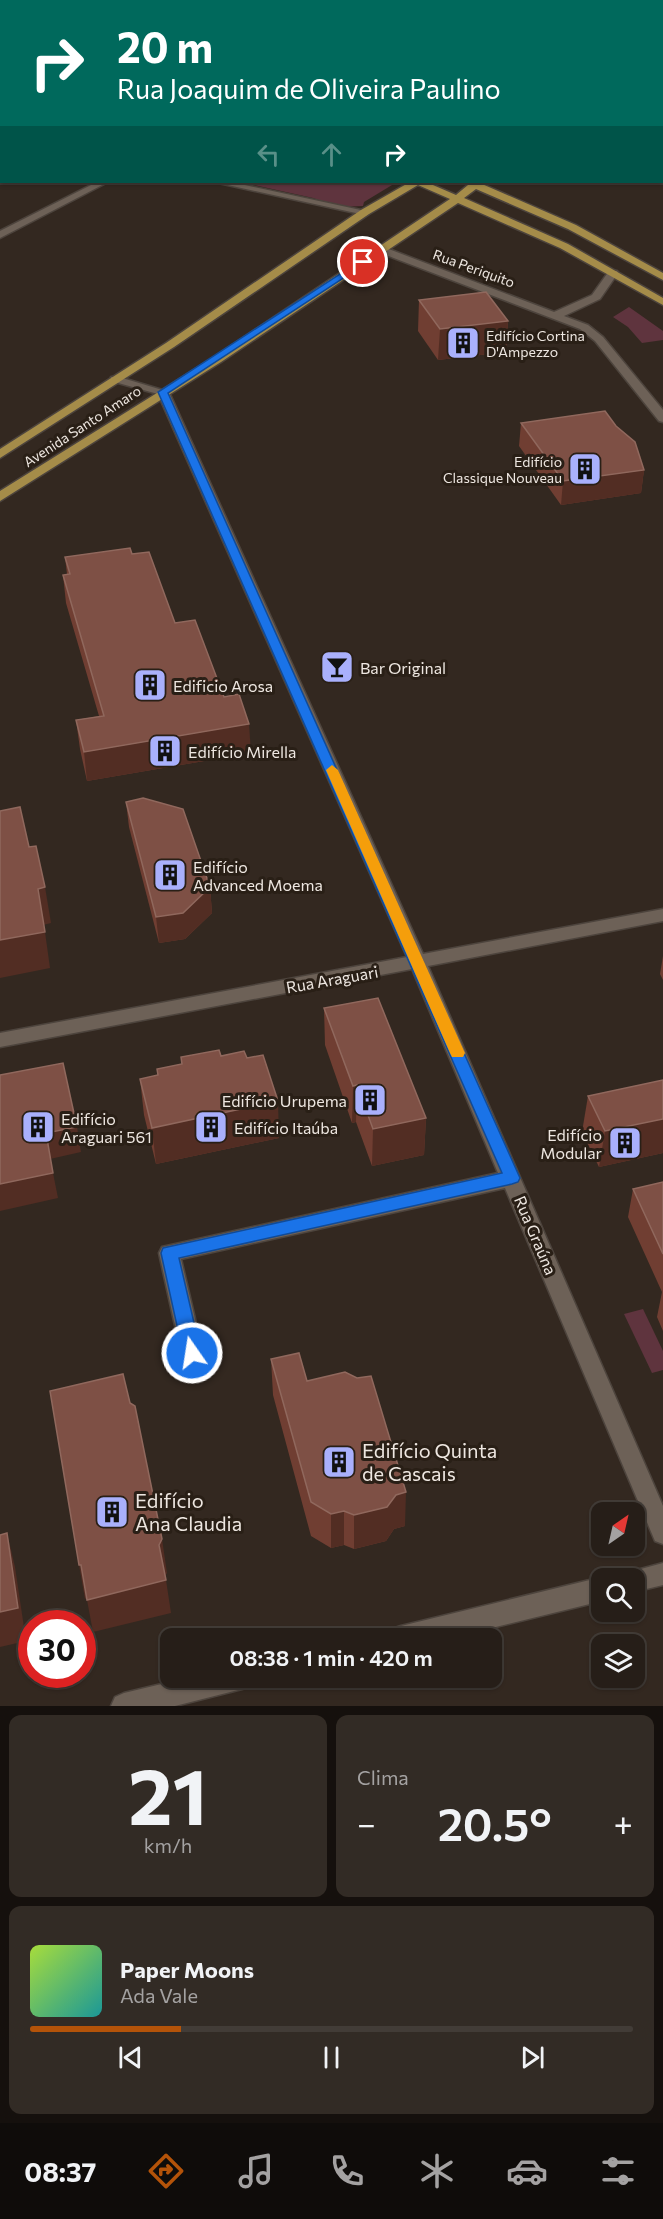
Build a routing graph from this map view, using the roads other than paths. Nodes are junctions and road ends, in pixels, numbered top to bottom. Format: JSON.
{"nodes":[{"id":1,"x":100,"y":183,"type":"edge"},
{"id":2,"x":224,"y":183,"type":"edge"},
{"id":3,"x":416,"y":183,"type":"edge"},
{"id":4,"x":420,"y":183,"type":"edge"},
{"id":5,"x":474,"y":183,"type":"edge"},
{"id":6,"x":477,"y":183,"type":"edge"},
{"id":7,"x":455,"y":197,"type":"junction"},
{"id":8,"x":365,"y":212,"type":"junction"},
{"id":9,"x":0,"y":235,"type":"edge"},
{"id":10,"x":381,"y":250,"type":"junction"},
{"id":11,"x":613,"y":273,"type":"junction"},
{"id":12,"x":663,"y":277,"type":"edge"},
{"id":13,"x":663,"y":302,"type":"edge"},
{"id":14,"x":556,"y":315,"type":"junction"},
{"id":15,"x":115,"y":379,"type":"junction"},
{"id":16,"x":163,"y":392,"type":"junction"},
{"id":17,"x":663,"y":417,"type":"edge"},
{"id":18,"x":0,"y":454,"type":"edge"},
{"id":19,"x":0,"y":497,"type":"edge"},
{"id":20,"x":663,"y":915,"type":"edge"},
{"id":21,"x":418,"y":963,"type":"junction"},
{"id":22,"x":0,"y":1040,"type":"edge"},
{"id":23,"x":512,"y":1178,"type":"junction"},
{"id":24,"x":192,"y":1353,"type":"dead end"},
{"id":25,"x":663,"y":1533,"type":"edge"},
{"id":26,"x":663,"y":1574,"type":"edge"},
{"id":27,"x":645,"y":1578,"type":"edge"},
{"id":28,"x":591,"y":1592,"type":"edge"},
{"id":29,"x":441,"y":1628,"type":"edge"},
{"id":30,"x":197,"y":1688,"type":"edge"},
{"id":31,"x":123,"y":1706,"type":"edge"}],
"edges":[{"from":1,"to":9,"type":"street"},
{"from":2,"to":8,"type":"street"},
{"from":3,"to":8,"type":"main road","name":"Avenida Santo Amaro"},
{"from":4,"to":7,"type":"main road"},
{"from":5,"to":7,"type":"main road","name":"Avenida Santo Amaro"},
{"from":6,"to":12,"type":"main road"},
{"from":7,"to":10,"type":"main road","name":"Avenida Santo Amaro"},
{"from":7,"to":11,"type":"main road"},
{"from":8,"to":15,"type":"main road","name":"Avenida Santo Amaro"},
{"from":10,"to":14,"type":"street","name":"Rua Periquito"},
{"from":10,"to":16,"type":"main road","name":"Avenida Santo Amaro"},
{"from":11,"to":13,"type":"main road"},
{"from":11,"to":14,"type":"street"},
{"from":14,"to":17,"type":"street","name":"Rua Periquito"},
{"from":15,"to":16,"type":"street"},
{"from":15,"to":18,"type":"main road","name":"Avenida Santo Amaro"},
{"from":16,"to":19,"type":"main road","name":"Avenida Santo Amaro"},
{"from":16,"to":21,"type":"street","name":"Rua Graúna"},
{"from":20,"to":21,"type":"street","name":"Rua Araguari"},
{"from":21,"to":22,"type":"street","name":"Rua Araguari"},
{"from":21,"to":23,"type":"street","name":"Rua Graúna"},
{"from":23,"to":24,"type":"street"},
{"from":23,"to":25,"type":"street","name":"Rua Graúna"},
{"from":26,"to":27,"type":"street"},
{"from":28,"to":29,"type":"street"},
{"from":30,"to":31,"type":"street"}]}
